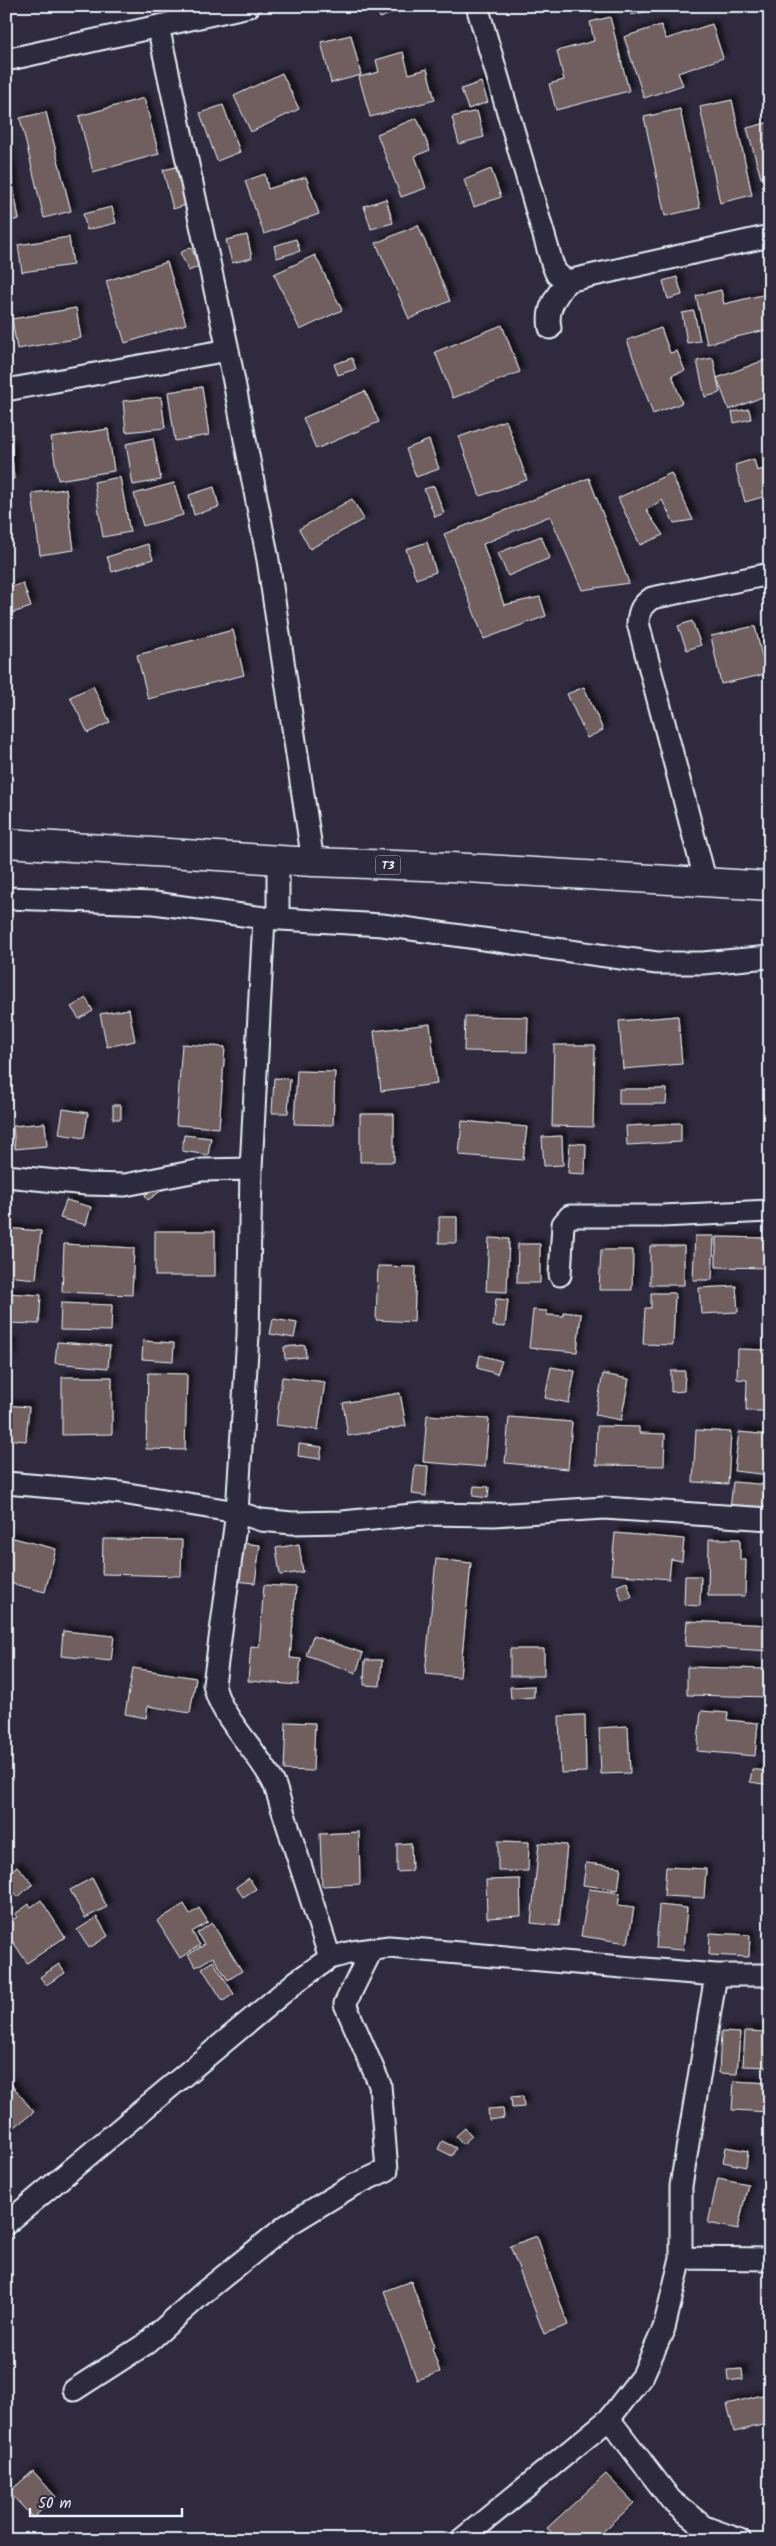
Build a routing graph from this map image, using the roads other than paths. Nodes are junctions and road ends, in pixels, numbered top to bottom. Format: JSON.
{"nodes":[{"id":1,"x":249,"y":6,"type":"edge"},
{"id":2,"x":477,"y":6,"type":"edge"},
{"id":3,"x":158,"y":26,"type":"junction"},
{"id":4,"x":6,"y":60,"type":"edge"},
{"id":5,"x":770,"y":236,"type":"edge"},
{"id":6,"x":567,"y":281,"type":"junction"},
{"id":7,"x":550,"y":328,"type":"dead end"},
{"id":8,"x":228,"y":350,"type":"junction"},
{"id":9,"x":6,"y":390,"type":"edge"},
{"id":10,"x":770,"y":574,"type":"edge"},
{"id":11,"x":6,"y":843,"type":"edge"},
{"id":12,"x":278,"y":860,"type":"junction"},
{"id":13,"x":313,"y":862,"type":"junction"},
{"id":14,"x":706,"y":883,"type":"junction"},
{"id":15,"x":770,"y":886,"type":"edge"},
{"id":16,"x":6,"y":898,"type":"edge"},
{"id":17,"x":270,"y":919,"type":"junction"},
{"id":18,"x":770,"y":957,"type":"edge"},
{"id":19,"x":251,"y":1169,"type":"junction"},
{"id":20,"x":6,"y":1176,"type":"edge"},
{"id":21,"x":770,"y":1211,"type":"edge"},
{"id":22,"x":560,"y":1275,"type":"dead end"},
{"id":23,"x":6,"y":1483,"type":"edge"},
{"id":24,"x":237,"y":1512,"type":"junction"},
{"id":25,"x":770,"y":1519,"type":"edge"},
{"id":26,"x":372,"y":1949,"type":"junction"},
{"id":27,"x":330,"y":1958,"type":"junction"},
{"id":28,"x":716,"y":1974,"type":"junction"},
{"id":29,"x":770,"y":1975,"type":"edge"},
{"id":30,"x":6,"y":2224,"type":"edge"},
{"id":31,"x":681,"y":2258,"type":"junction"},
{"id":32,"x":770,"y":2259,"type":"edge"},
{"id":33,"x":74,"y":2390,"type":"dead end"},
{"id":34,"x":609,"y":2419,"type":"junction"},
{"id":35,"x":460,"y":2540,"type":"edge"},
{"id":36,"x":740,"y":2540,"type":"edge"}],
"edges":[{"from":1,"to":3,"type":"street"},
{"from":2,"to":6,"type":"street"},
{"from":3,"to":4,"type":"street"},
{"from":3,"to":8,"type":"street"},
{"from":5,"to":6,"type":"street"},
{"from":6,"to":7,"type":"street"},
{"from":8,"to":9,"type":"street"},
{"from":8,"to":13,"type":"street"},
{"from":10,"to":14,"type":"street"},
{"from":11,"to":12,"type":"highway","number":"T3"},
{"from":12,"to":13,"type":"highway","number":"T3"},
{"from":12,"to":17,"type":"street"},
{"from":13,"to":14,"type":"highway","number":"T3"},
{"from":14,"to":15,"type":"highway","number":"T3"},
{"from":16,"to":17,"type":"street"},
{"from":17,"to":18,"type":"street"},
{"from":17,"to":19,"type":"street"},
{"from":19,"to":20,"type":"street"},
{"from":19,"to":24,"type":"street"},
{"from":21,"to":22,"type":"street"},
{"from":23,"to":24,"type":"street"},
{"from":24,"to":25,"type":"street"},
{"from":24,"to":27,"type":"street"},
{"from":26,"to":27,"type":"street"},
{"from":26,"to":28,"type":"street"},
{"from":26,"to":33,"type":"street"},
{"from":27,"to":30,"type":"street"},
{"from":28,"to":29,"type":"street"},
{"from":28,"to":31,"type":"street"},
{"from":31,"to":32,"type":"street"},
{"from":31,"to":34,"type":"street"},
{"from":34,"to":35,"type":"street"},
{"from":34,"to":36,"type":"street"}]}
